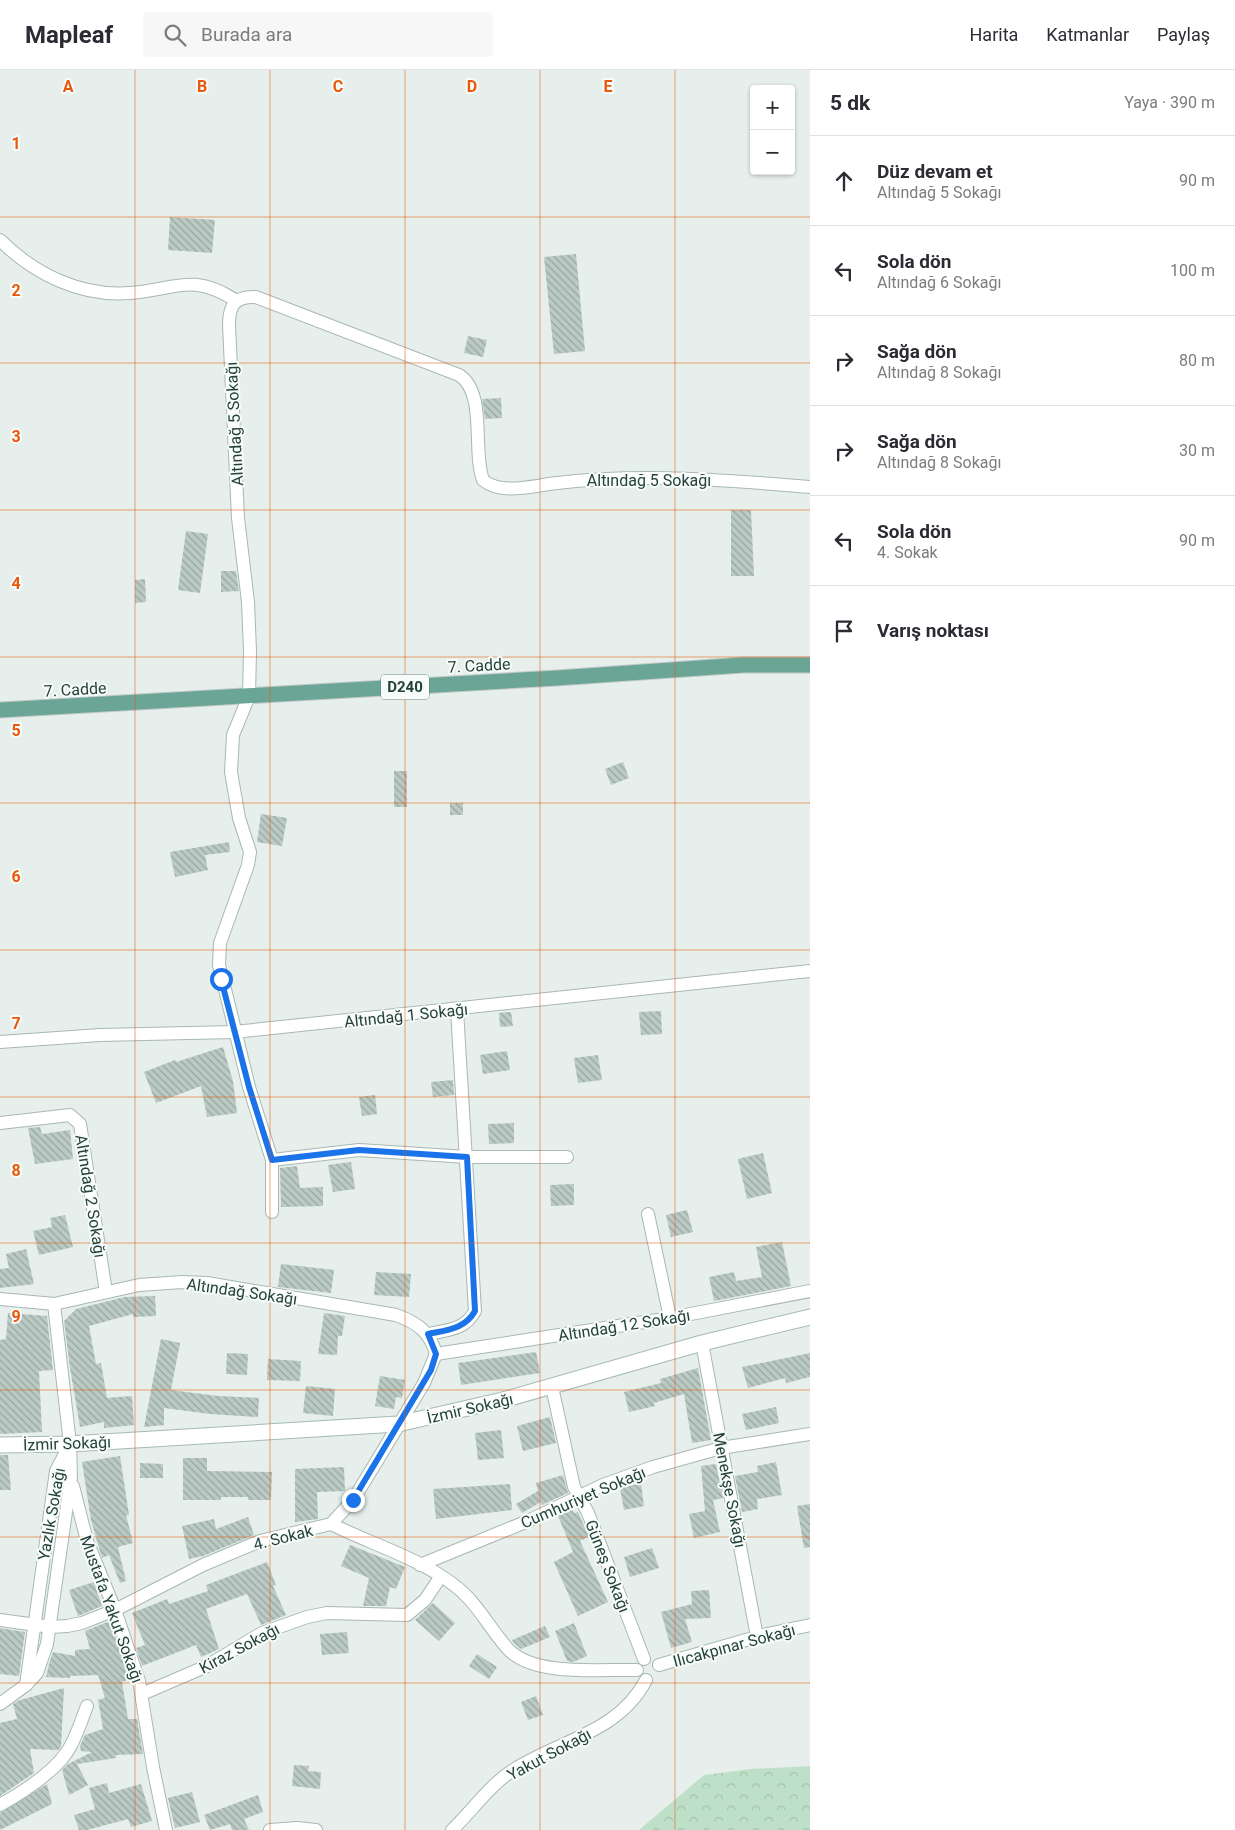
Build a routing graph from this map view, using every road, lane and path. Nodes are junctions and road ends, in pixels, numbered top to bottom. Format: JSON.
{"nodes":[{"id":1,"x":0,"y":240,"type":"edge"},
{"id":2,"x":236,"y":300,"type":"junction"},
{"id":3,"x":810,"y":487,"type":"edge"},
{"id":4,"x":810,"y":664,"type":"edge"},
{"id":5,"x":249,"y":696,"type":"junction"},
{"id":6,"x":0,"y":710,"type":"edge"},
{"id":7,"x":810,"y":971,"type":"edge"},
{"id":8,"x":458,"y":1010,"type":"junction"},
{"id":9,"x":234,"y":1032,"type":"junction"},
{"id":10,"x":0,"y":1042,"type":"edge"},
{"id":11,"x":0,"y":1123,"type":"edge"},
{"id":12,"x":467,"y":1157,"type":"junction"},
{"id":13,"x":567,"y":1157,"type":"dead end"},
{"id":14,"x":272,"y":1160,"type":"junction"},
{"id":15,"x":272,"y":1212,"type":"dead end"},
{"id":16,"x":648,"y":1214,"type":"dead end"},
{"id":17,"x":810,"y":1291,"type":"edge"},
{"id":18,"x":106,"y":1292,"type":"junction"},
{"id":19,"x":0,"y":1300,"type":"edge"},
{"id":20,"x":54,"y":1304,"type":"junction"},
{"id":21,"x":810,"y":1317,"type":"edge"},
{"id":22,"x":670,"y":1318,"type":"junction"},
{"id":23,"x":428,"y":1334,"type":"junction"},
{"id":24,"x":702,"y":1343,"type":"junction"},
{"id":25,"x":436,"y":1354,"type":"junction"},
{"id":26,"x":552,"y":1387,"type":"junction"},
{"id":27,"x":398,"y":1424,"type":"junction"},
{"id":28,"x":810,"y":1434,"type":"edge"},
{"id":29,"x":70,"y":1444,"type":"junction"},
{"id":30,"x":0,"y":1445,"type":"edge"},
{"id":31,"x":722,"y":1448,"type":"junction"},
{"id":32,"x":71,"y":1477,"type":"junction"},
{"id":33,"x":579,"y":1497,"type":"junction"},
{"id":34,"x":331,"y":1524,"type":"junction"},
{"id":35,"x":420,"y":1565,"type":"junction"},
{"id":36,"x":441,"y":1576,"type":"junction"},
{"id":37,"x":115,"y":1610,"type":"junction"},
{"id":38,"x":0,"y":1620,"type":"edge"},
{"id":39,"x":34,"y":1624,"type":"junction"},
{"id":40,"x":810,"y":1624,"type":"edge"},
{"id":41,"x":51,"y":1627,"type":"junction"},
{"id":42,"x":757,"y":1637,"type":"junction"},
{"id":43,"x":644,"y":1659,"type":"junction"},
{"id":44,"x":659,"y":1665,"type":"junction"},
{"id":45,"x":637,"y":1670,"type":"junction"},
{"id":46,"x":646,"y":1680,"type":"junction"},
{"id":47,"x":26,"y":1685,"type":"junction"},
{"id":48,"x":142,"y":1694,"type":"junction"},
{"id":49,"x":0,"y":1704,"type":"edge"},
{"id":50,"x":87,"y":1706,"type":"dead end"},
{"id":51,"x":0,"y":1805,"type":"edge"},
{"id":52,"x":166,"y":1830,"type":"edge"},
{"id":53,"x":270,"y":1830,"type":"edge"},
{"id":54,"x":316,"y":1830,"type":"edge"},
{"id":55,"x":452,"y":1830,"type":"edge"}],
"edges":[{"from":1,"to":2,"type":"street"},
{"from":2,"to":3,"type":"street","name":"Altındağ 5 Sokağı"},
{"from":2,"to":5,"type":"street","name":"Altındağ 5 Sokağı"},
{"from":4,"to":5,"type":"main road","name":"7. Cadde","number":"D240"},
{"from":5,"to":6,"type":"main road","name":"7. Cadde","number":"D240"},
{"from":5,"to":9,"type":"street","name":"Altındağ 5 Sokağı"},
{"from":7,"to":8,"type":"street","name":"Altındağ 1 Sokağı"},
{"from":8,"to":9,"type":"street","name":"Altındağ 1 Sokağı"},
{"from":8,"to":12,"type":"street"},
{"from":9,"to":10,"type":"street","name":"Altındağ 1 Sokağı"},
{"from":9,"to":14,"type":"street","name":"Altındağ 5 Sokağı"},
{"from":11,"to":18,"type":"street","name":"Altındağ 2 Sokağı"},
{"from":12,"to":13,"type":"street"},
{"from":12,"to":14,"type":"street"},
{"from":12,"to":23,"type":"street"},
{"from":14,"to":15,"type":"street","name":"Altındağ 5 Sokağı"},
{"from":16,"to":22,"type":"street"},
{"from":17,"to":22,"type":"street","name":"Altındağ 12 Sokağı"},
{"from":18,"to":20,"type":"street","name":"Altındağ Sokağı"},
{"from":18,"to":23,"type":"street","name":"Altındağ Sokağı"},
{"from":19,"to":20,"type":"street","name":"Altındağ Sokağı"},
{"from":20,"to":29,"type":"street"},
{"from":21,"to":24,"type":"street","name":"İzmir Sokağı"},
{"from":22,"to":25,"type":"street","name":"Altındağ 12 Sokağı"},
{"from":23,"to":25,"type":"street"},
{"from":24,"to":26,"type":"street","name":"İzmir Sokağı"},
{"from":24,"to":31,"type":"street","name":"Menekşe Sokağı"},
{"from":25,"to":27,"type":"street","name":"4. Sokak"},
{"from":26,"to":27,"type":"street","name":"İzmir Sokağı"},
{"from":26,"to":33,"type":"street","name":"Güneş Sokağı"},
{"from":27,"to":29,"type":"street","name":"İzmir Sokağı"},
{"from":27,"to":34,"type":"street","name":"4. Sokak"},
{"from":28,"to":31,"type":"street","name":"Cumhuriyet Sokağı"},
{"from":29,"to":30,"type":"street","name":"İzmir Sokağı"},
{"from":29,"to":32,"type":"street","name":"Yazlık Sokağı"},
{"from":29,"to":39,"type":"street","name":"Yazlık Sokağı"},
{"from":31,"to":33,"type":"street","name":"Cumhuriyet Sokağı"},
{"from":31,"to":42,"type":"street","name":"Menekşe Sokağı"},
{"from":32,"to":37,"type":"street","name":"Mustafa Yakut Sokağı"},
{"from":32,"to":41,"type":"street","name":"Yazlık Sokağı"},
{"from":33,"to":35,"type":"street","name":"Cumhuriyet Sokağı"},
{"from":33,"to":43,"type":"street","name":"Güneş Sokağı"},
{"from":34,"to":35,"type":"street"},
{"from":34,"to":37,"type":"street","name":"4. Sokak"},
{"from":35,"to":36,"type":"street"},
{"from":36,"to":45,"type":"street"},
{"from":36,"to":48,"type":"street","name":"Kiraz Sokağı"},
{"from":37,"to":41,"type":"street","name":"4. Sokak"},
{"from":37,"to":48,"type":"street","name":"Mustafa Yakut Sokağı"},
{"from":38,"to":39,"type":"street","name":"4. Sokak"},
{"from":39,"to":41,"type":"street","name":"4. Sokak"},
{"from":39,"to":47,"type":"street","name":"Yazlık Sokağı"},
{"from":40,"to":42,"type":"street","name":"Ilıcakpınar Sokağı"},
{"from":41,"to":47,"type":"street","name":"Yazlık Sokağı"},
{"from":42,"to":44,"type":"street","name":"Ilıcakpınar Sokağı"},
{"from":43,"to":44,"type":"street"},
{"from":43,"to":45,"type":"street"},
{"from":44,"to":46,"type":"street"},
{"from":45,"to":46,"type":"street"},
{"from":46,"to":55,"type":"street","name":"Yakut Sokağı"},
{"from":47,"to":49,"type":"street","name":"Yazlık Sokağı"},
{"from":48,"to":52,"type":"street","name":"Mustafa Yakut Sokağı"},
{"from":50,"to":51,"type":"street"},
{"from":53,"to":54,"type":"street"}]}
